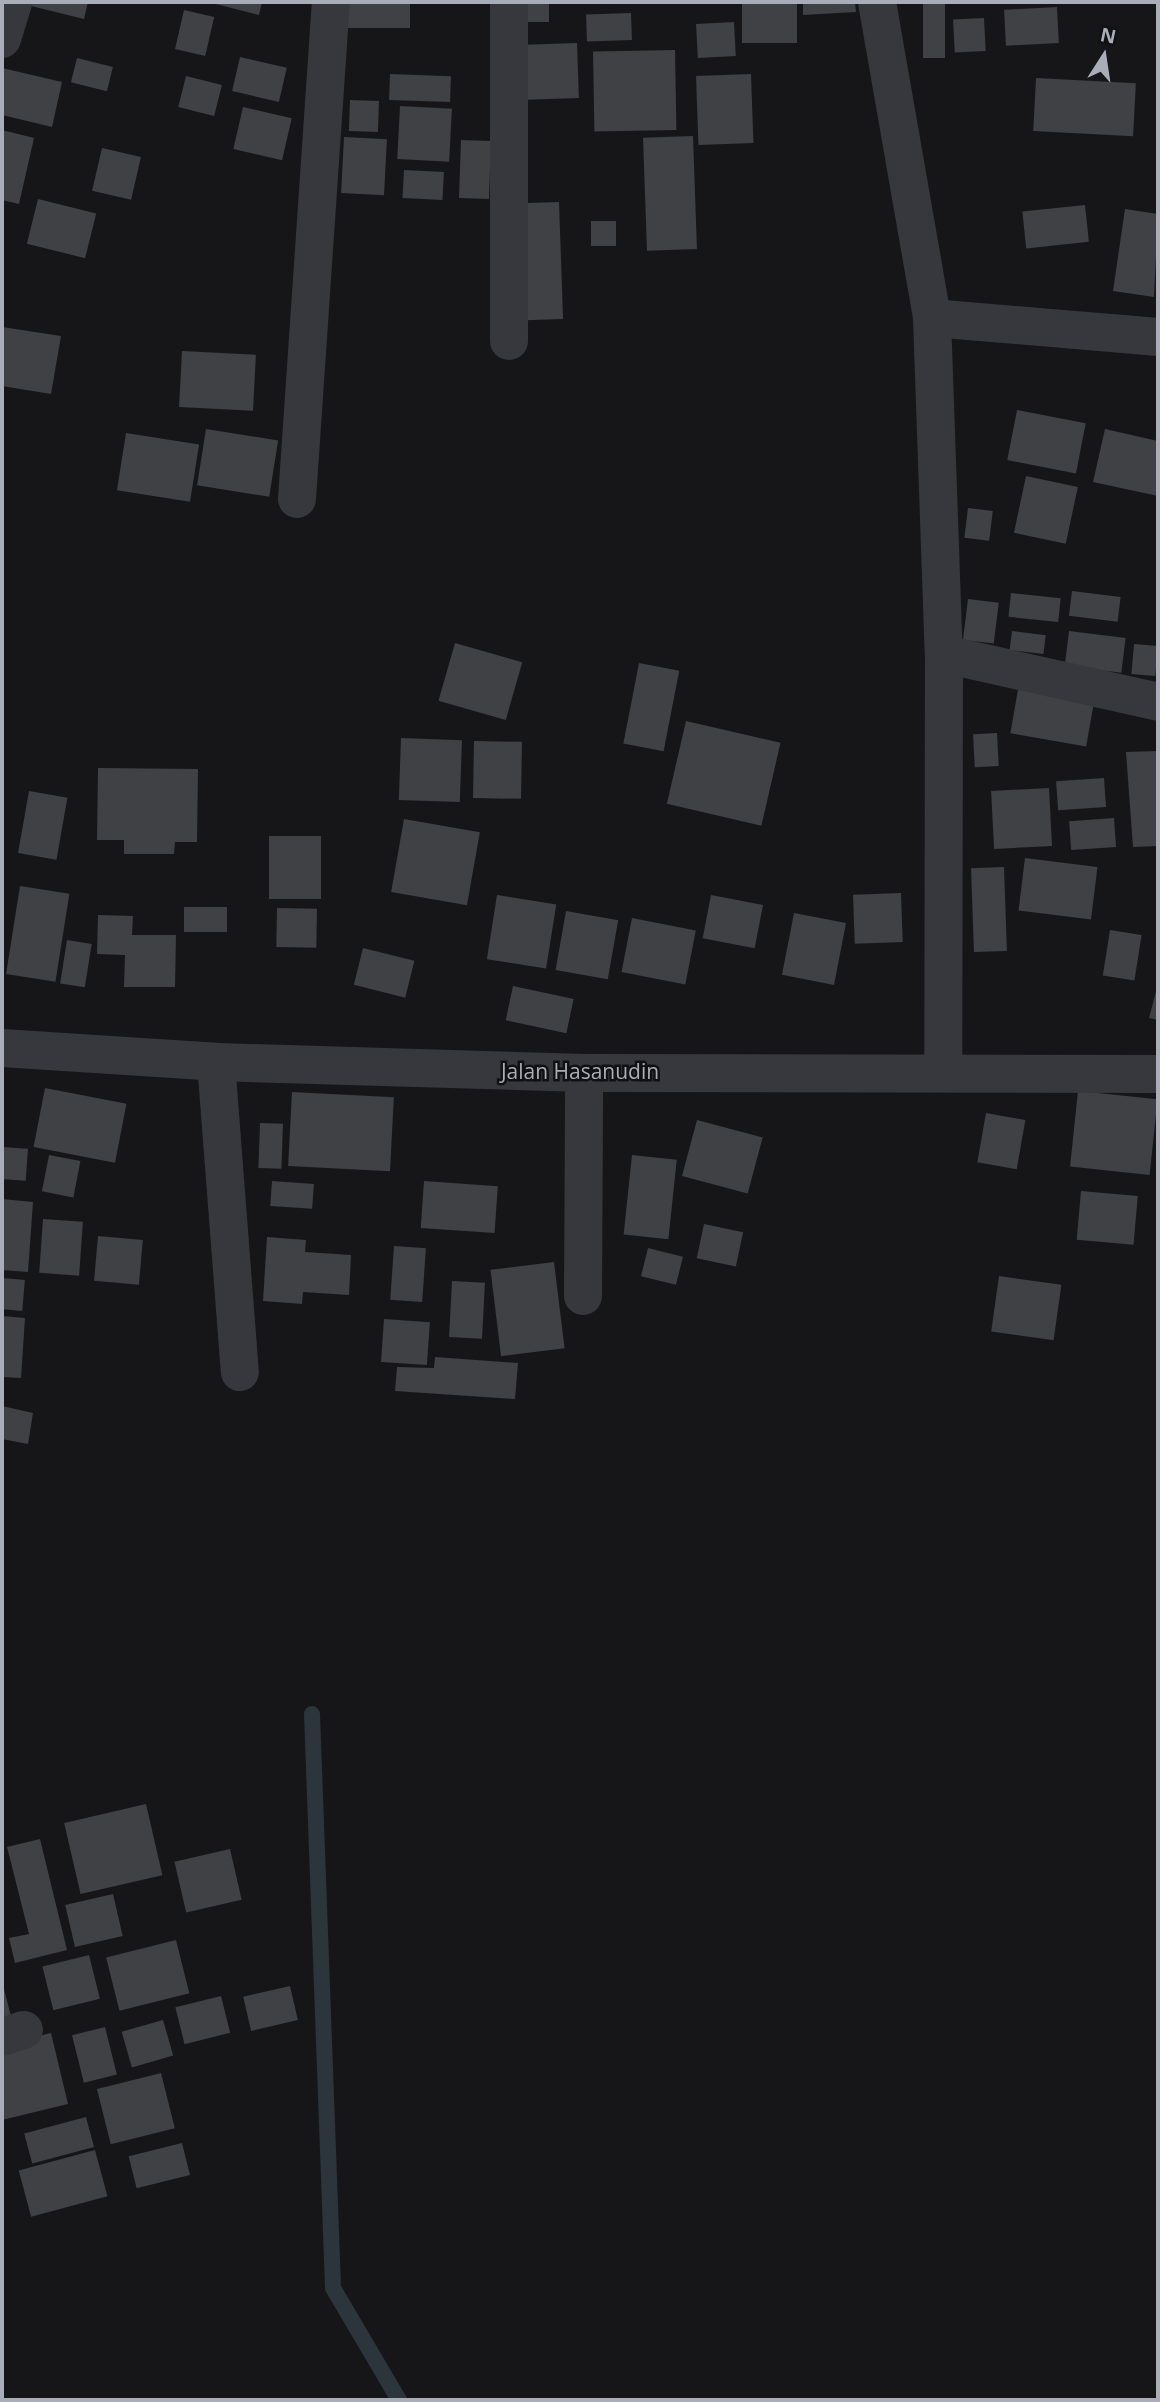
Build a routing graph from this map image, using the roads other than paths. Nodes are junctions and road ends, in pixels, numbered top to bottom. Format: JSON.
{"nodes":[{"id":1,"x":13,"y":2,"type":"edge"},
{"id":2,"x":331,"y":2,"type":"edge"},
{"id":3,"x":509,"y":2,"type":"edge"},
{"id":4,"x":877,"y":2,"type":"edge"},
{"id":5,"x":2,"y":38,"type":"edge"},
{"id":6,"x":932,"y":318,"type":"junction"},
{"id":7,"x":1158,"y":337,"type":"edge"},
{"id":8,"x":509,"y":341,"type":"dead end"},
{"id":9,"x":297,"y":499,"type":"dead end"},
{"id":10,"x":944,"y":654,"type":"junction"},
{"id":11,"x":1158,"y":702,"type":"edge"},
{"id":12,"x":2,"y":1048,"type":"edge"},
{"id":13,"x":216,"y":1062,"type":"junction"},
{"id":14,"x":943,"y":1072,"type":"junction"},
{"id":15,"x":584,"y":1073,"type":"junction"},
{"id":16,"x":1158,"y":1074,"type":"edge"},
{"id":17,"x":583,"y":1296,"type":"dead end"},
{"id":18,"x":240,"y":1372,"type":"dead end"}],
"edges":[{"from":1,"to":5,"type":"street"},
{"from":2,"to":9,"type":"street"},
{"from":3,"to":8,"type":"street"},
{"from":4,"to":6,"type":"street"},
{"from":6,"to":7,"type":"street"},
{"from":6,"to":10,"type":"street"},
{"from":10,"to":11,"type":"street"},
{"from":10,"to":14,"type":"street"},
{"from":12,"to":13,"type":"street","name":"Jalan Hasanudin"},
{"from":13,"to":15,"type":"street","name":"Jalan Hasanudin"},
{"from":13,"to":18,"type":"street"},
{"from":14,"to":15,"type":"street","name":"Jalan Hasanudin"},
{"from":14,"to":16,"type":"street","name":"Jalan Hasanudin"},
{"from":15,"to":17,"type":"street"}]}
